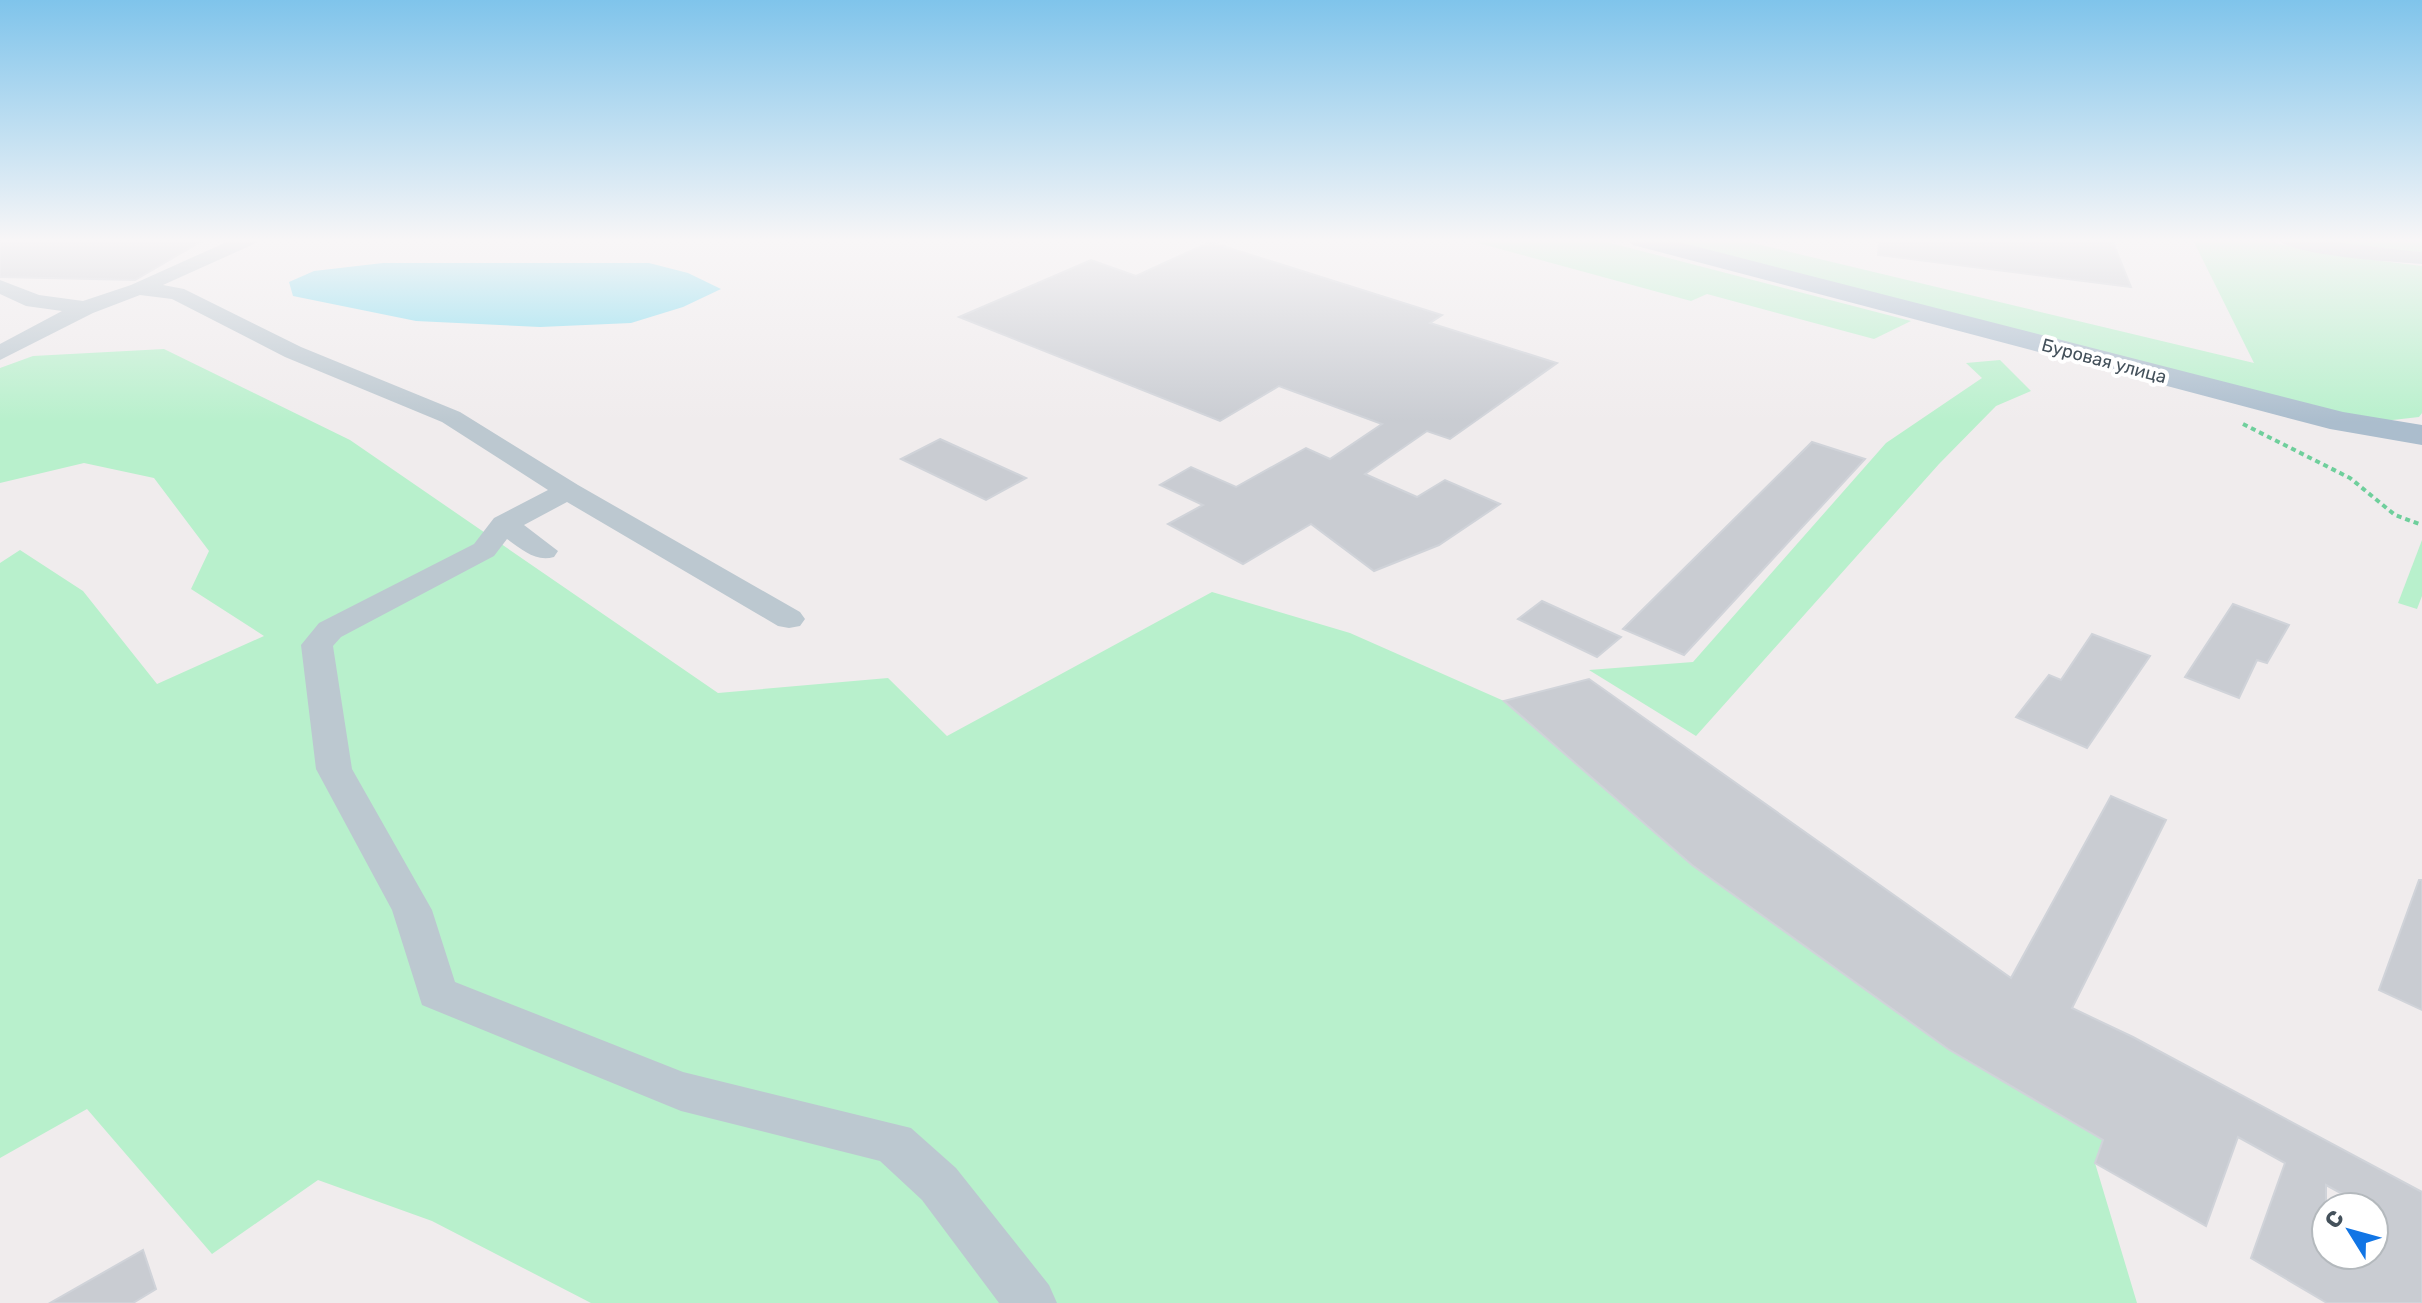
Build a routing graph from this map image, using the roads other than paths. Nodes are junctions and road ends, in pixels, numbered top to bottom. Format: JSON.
{"nodes":[{"id":1,"x":34,"y":301,"type":"edge"},
{"id":2,"x":105,"y":301,"type":"edge"},
{"id":3,"x":192,"y":301,"type":"edge"},
{"id":4,"x":1879,"y":301,"type":"edge"},
{"id":5,"x":85,"y":308,"type":"junction"},
{"id":6,"x":0,"y":353,"type":"edge"},
{"id":7,"x":2422,"y":435,"type":"edge"},
{"id":8,"x":568,"y":491,"type":"junction"},
{"id":9,"x":504,"y":524,"type":"junction"},
{"id":10,"x":544,"y":551,"type":"dead end"},
{"id":11,"x":789,"y":619,"type":"dead end"},
{"id":12,"x":1031,"y":1303,"type":"edge"}],
"edges":[{"from":1,"to":5,"type":"street"},
{"from":2,"to":5,"type":"street"},
{"from":3,"to":8,"type":"street"},
{"from":4,"to":7,"type":"main road","name":"Буровая улица"},
{"from":5,"to":6,"type":"street"},
{"from":8,"to":9,"type":"street"},
{"from":8,"to":11,"type":"street"},
{"from":9,"to":10,"type":"street"},
{"from":9,"to":12,"type":"street"}]}
